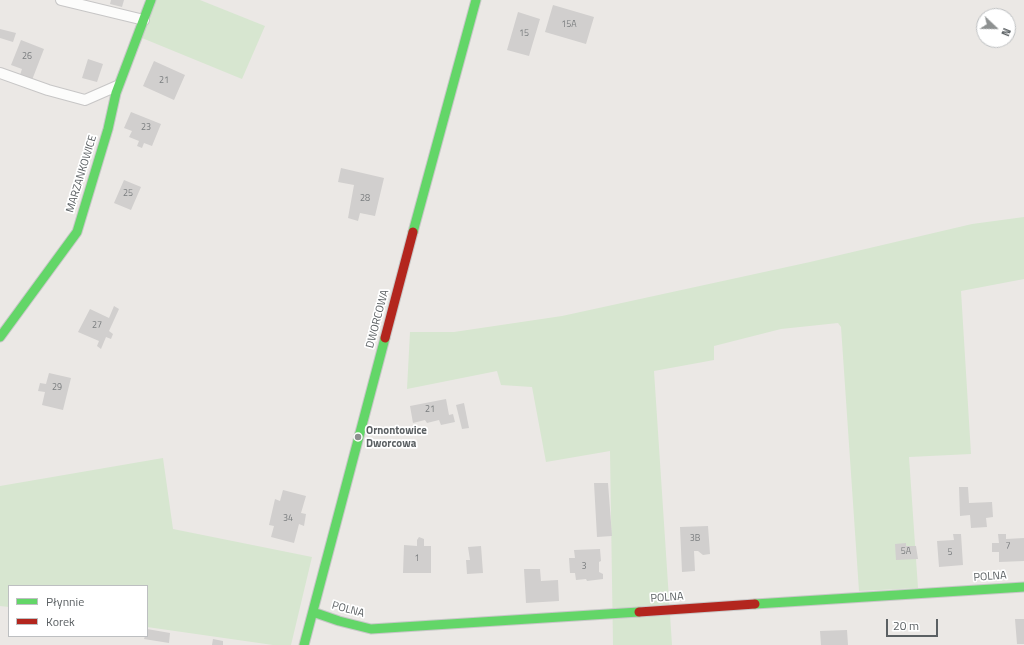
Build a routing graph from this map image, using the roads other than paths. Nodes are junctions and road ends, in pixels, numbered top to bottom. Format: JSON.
{"nodes":[{"id":1,"x":61,"y":0,"type":"edge"},
{"id":2,"x":152,"y":0,"type":"edge"},
{"id":3,"x":476,"y":0,"type":"edge"},
{"id":4,"x":144,"y":20,"type":"junction"},
{"id":5,"x":0,"y":73,"type":"edge"},
{"id":6,"x":119,"y":86,"type":"junction"},
{"id":7,"x":0,"y":337,"type":"edge"},
{"id":8,"x":1024,"y":587,"type":"edge"},
{"id":9,"x":313,"y":612,"type":"junction"},
{"id":10,"x":304,"y":645,"type":"edge"}],
"edges":[{"from":1,"to":4,"type":"lane"},
{"from":2,"to":4,"type":"street","name":"MARZANKOWICE"},
{"from":3,"to":9,"type":"street","name":"DWORCOWA"},
{"from":4,"to":6,"type":"street","name":"MARZANKOWICE"},
{"from":5,"to":6,"type":"lane"},
{"from":6,"to":7,"type":"street","name":"MARZANKOWICE"},
{"from":8,"to":9,"type":"street","name":"POLNA"},
{"from":9,"to":10,"type":"street","name":"DWORCOWA"}]}
